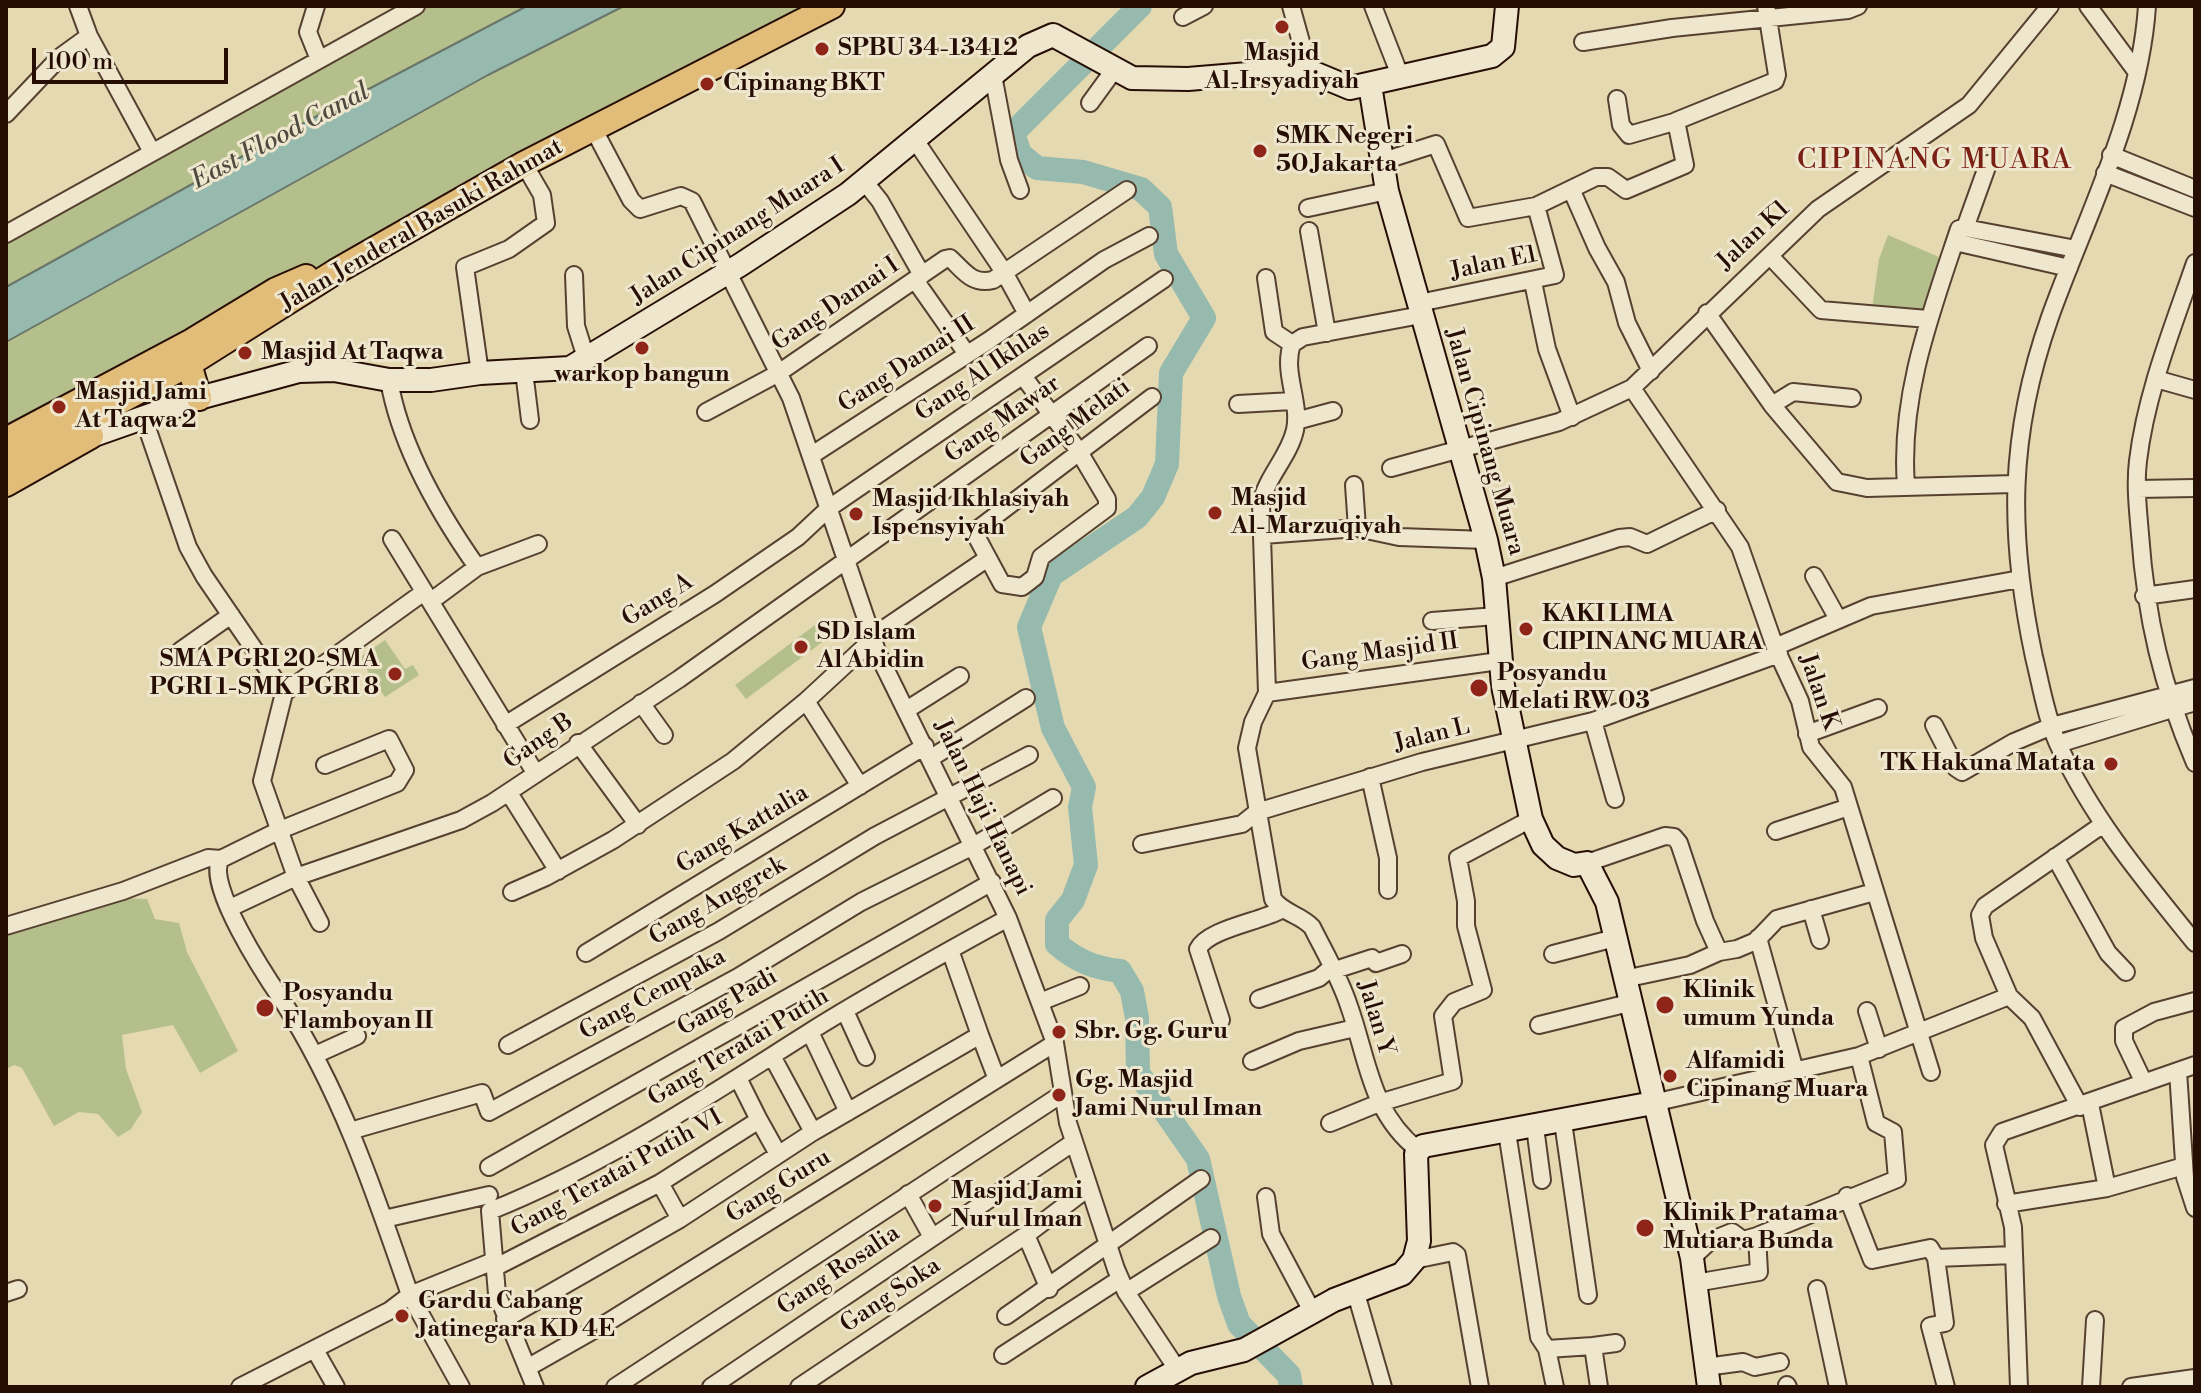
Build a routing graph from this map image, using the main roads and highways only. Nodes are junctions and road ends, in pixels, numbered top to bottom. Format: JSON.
{"nodes":[{"id":1,"x":803,"y":6,"type":"edge"},
{"id":2,"x":832,"y":6,"type":"edge"},
{"id":3,"x":189,"y":364,"type":"junction"},
{"id":4,"x":199,"y":398,"type":"road end"},
{"id":5,"x":81,"y":422,"type":"junction"},
{"id":6,"x":9,"y":447,"type":"edge"},
{"id":7,"x":6,"y":484,"type":"edge"}],
"edges":[{"from":1,"to":5,"type":"main road","name":"Jalan Jenderal Basuki Rahmat"},
{"from":2,"to":3,"type":"main road","name":"Jalan Jenderal Basuki Rahmat"},
{"from":3,"to":4,"type":"main road"},
{"from":3,"to":5,"type":"main road","name":"Jalan Jenderal Basuki Rahmat"},
{"from":5,"to":6,"type":"main road","name":"Jalan Jenderal Basuki Rahmat"},
{"from":5,"to":7,"type":"main road","name":"Jalan Jenderal Basuki Rahmat"}]}
